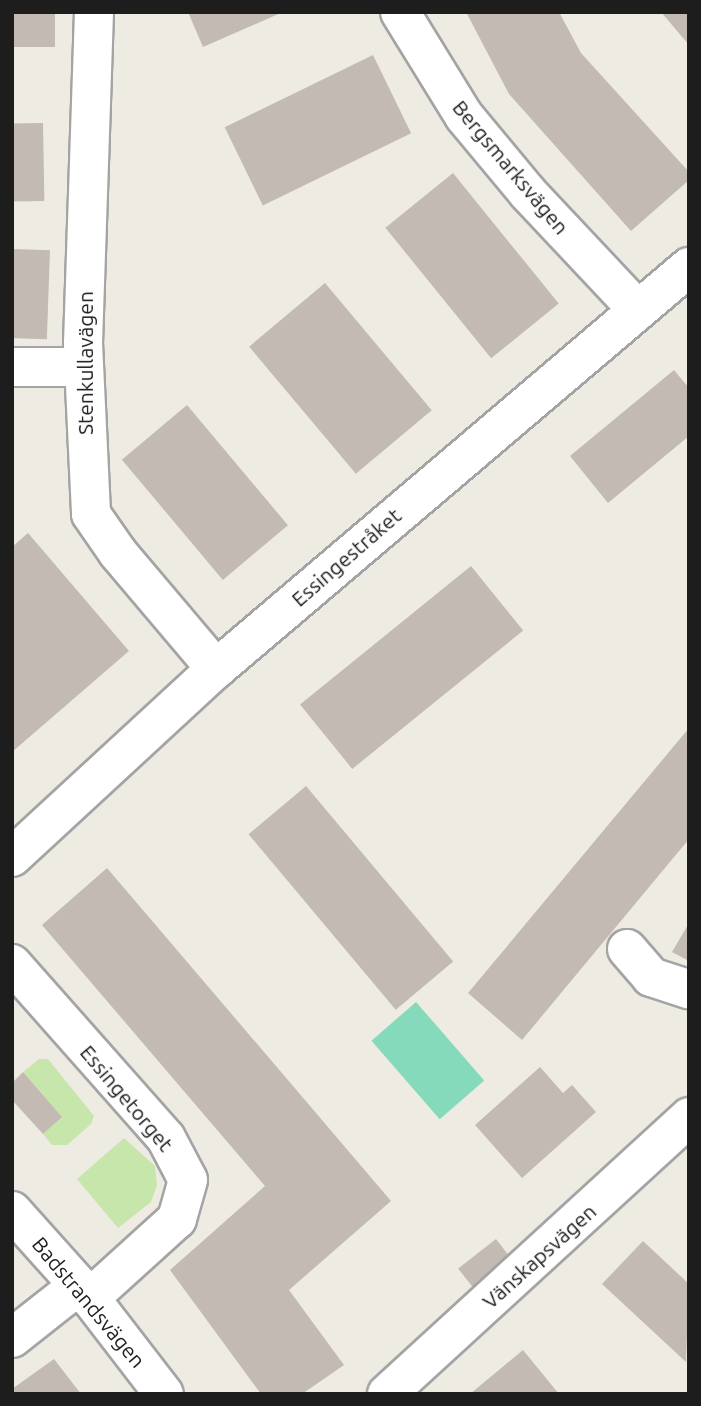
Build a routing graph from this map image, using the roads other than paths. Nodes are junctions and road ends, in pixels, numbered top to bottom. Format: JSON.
{"nodes":[{"id":1,"x":94,"y":12,"type":"edge"},
{"id":2,"x":401,"y":12,"type":"edge"},
{"id":3,"x":689,"y":267,"type":"edge"},
{"id":4,"x":637,"y":309,"type":"junction"},
{"id":5,"x":12,"y":367,"type":"edge"},
{"id":6,"x":83,"y":367,"type":"junction"},
{"id":7,"x":216,"y":668,"type":"junction"},
{"id":8,"x":12,"y":857,"type":"edge"},
{"id":9,"x":627,"y":950,"type":"dead end"},
{"id":10,"x":12,"y":964,"type":"edge"},
{"id":11,"x":689,"y":989,"type":"edge"},
{"id":12,"x":689,"y":1117,"type":"edge"},
{"id":13,"x":12,"y":1211,"type":"edge"},
{"id":14,"x":85,"y":1292,"type":"junction"},
{"id":15,"x":12,"y":1338,"type":"edge"},
{"id":16,"x":164,"y":1394,"type":"edge"},
{"id":17,"x":387,"y":1394,"type":"edge"}],
"edges":[{"from":1,"to":6,"type":"street","name":"Stenkullavägen"},
{"from":2,"to":4,"type":"street","name":"Bergsmarksvägen"},
{"from":3,"to":4,"type":"street","name":"Essingestråket"},
{"from":4,"to":7,"type":"street","name":"Essingestråket"},
{"from":5,"to":6,"type":"street"},
{"from":6,"to":7,"type":"street","name":"Stenkullavägen"},
{"from":7,"to":8,"type":"street","name":"Essingestråket"},
{"from":9,"to":11,"type":"street"},
{"from":10,"to":14,"type":"street","name":"Essingetorget"},
{"from":12,"to":17,"type":"street","name":"Vänskapsvägen"},
{"from":13,"to":14,"type":"street","name":"Badstrandsvägen"},
{"from":14,"to":15,"type":"street","name":"Essingetorget"},
{"from":14,"to":16,"type":"street","name":"Badstrandsvägen"}]}
